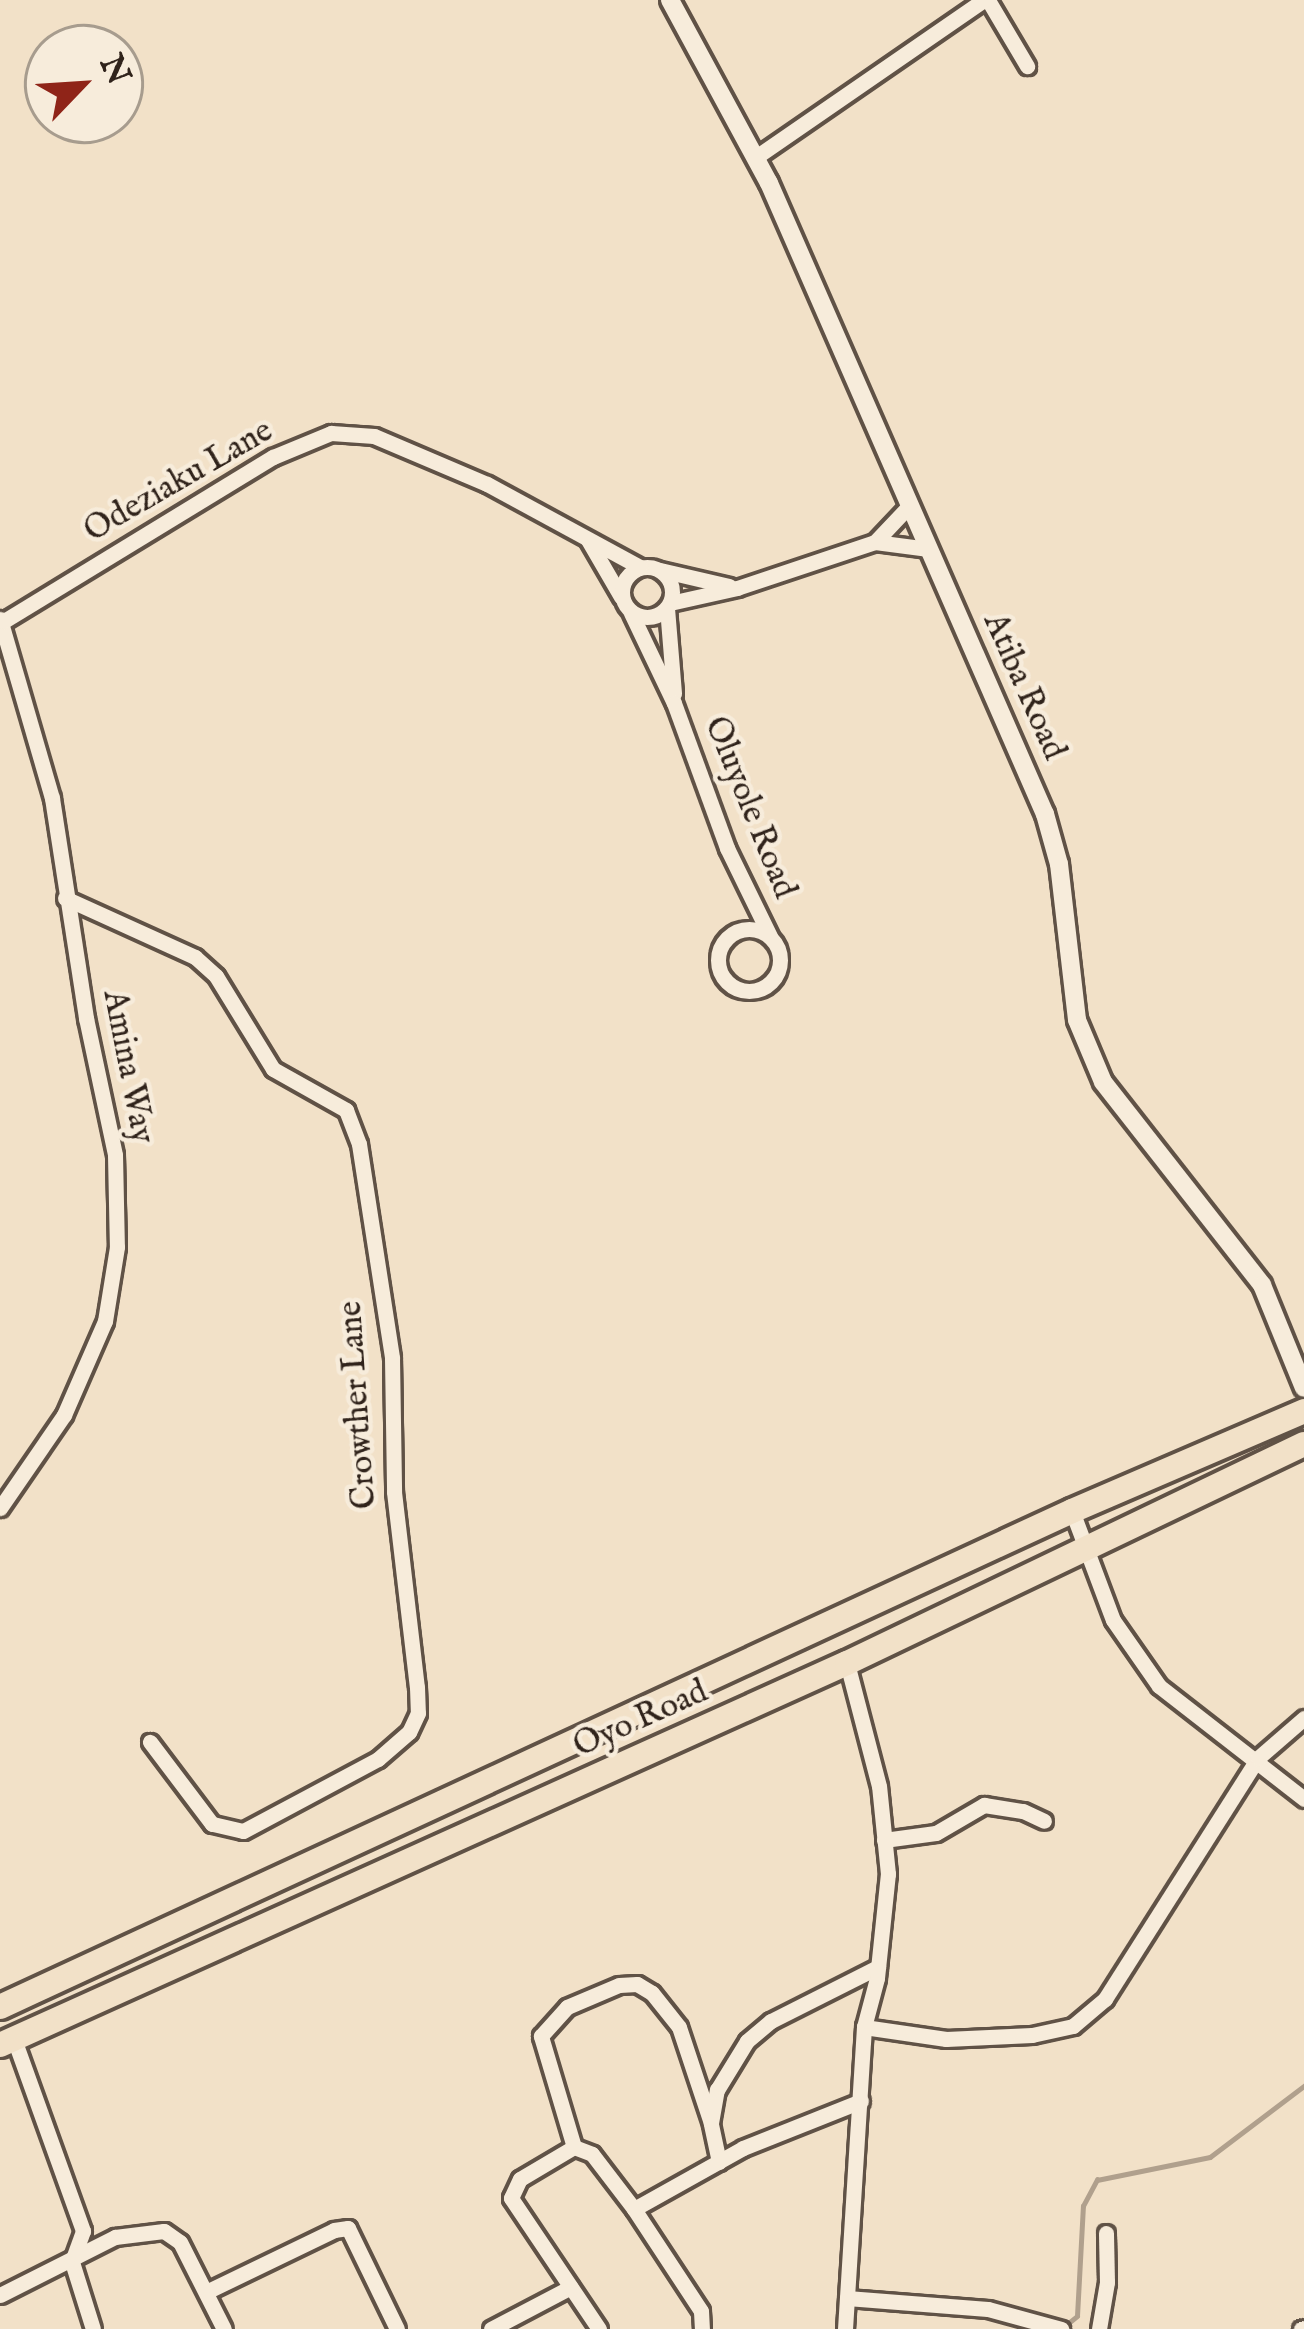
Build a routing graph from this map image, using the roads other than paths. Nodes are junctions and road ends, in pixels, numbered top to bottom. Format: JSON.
{"nodes":[{"id":1,"x":670,"y":0,"type":"edge"},
{"id":2,"x":986,"y":0,"type":"edge"},
{"id":3,"x":1027,"y":66,"type":"dead end"},
{"id":4,"x":756,"y":157,"type":"junction"},
{"id":5,"x":910,"y":506,"type":"junction"},
{"id":6,"x":588,"y":540,"type":"junction"},
{"id":7,"x":875,"y":542,"type":"junction"},
{"id":8,"x":929,"y":549,"type":"junction"},
{"id":9,"x":640,"y":566,"type":"junction"},
{"id":10,"x":660,"y":570,"type":"junction"},
{"id":11,"x":737,"y":588,"type":"junction"},
{"id":12,"x":621,"y":597,"type":"junction"},
{"id":13,"x":669,"y":605,"type":"junction"},
{"id":14,"x":632,"y":613,"type":"junction"},
{"id":15,"x":2,"y":620,"type":"edge"},
{"id":16,"x":674,"y":703,"type":"junction"},
{"id":17,"x":65,"y":898,"type":"junction"},
{"id":18,"x":770,"y":936,"type":"junction"},
{"id":19,"x":1304,"y":1388,"type":"edge"},
{"id":20,"x":1304,"y":1411,"type":"edge"},
{"id":21,"x":1304,"y":1444,"type":"edge"},
{"id":22,"x":0,"y":1508,"type":"edge"},
{"id":23,"x":1072,"y":1511,"type":"junction"},
{"id":24,"x":1086,"y":1545,"type":"junction"},
{"id":25,"x":848,"y":1663,"type":"junction"},
{"id":26,"x":1304,"y":1718,"type":"edge"},
{"id":27,"x":150,"y":1742,"type":"dead end"},
{"id":28,"x":1258,"y":1758,"type":"junction"},
{"id":29,"x":1304,"y":1798,"type":"edge"},
{"id":30,"x":1044,"y":1821,"type":"dead end"},
{"id":31,"x":884,"y":1840,"type":"junction"},
{"id":32,"x":878,"y":1967,"type":"junction"},
{"id":33,"x":0,"y":2006,"type":"edge"},
{"id":34,"x":864,"y":2027,"type":"junction"},
{"id":35,"x":7,"y":2042,"type":"edge"},
{"id":36,"x":861,"y":2101,"type":"junction"},
{"id":37,"x":711,"y":2123,"type":"junction"},
{"id":38,"x":574,"y":2147,"type":"junction"},
{"id":39,"x":719,"y":2162,"type":"junction"},
{"id":40,"x":634,"y":2209,"type":"junction"},
{"id":41,"x":1106,"y":2233,"type":"dead end"},
{"id":42,"x":72,"y":2262,"type":"junction"},
{"id":43,"x":571,"y":2287,"type":"junction"},
{"id":44,"x":206,"y":2292,"type":"junction"},
{"id":45,"x":0,"y":2295,"type":"edge"},
{"id":46,"x":847,"y":2298,"type":"junction"},
{"id":47,"x":93,"y":2329,"type":"edge"},
{"id":48,"x":224,"y":2329,"type":"edge"},
{"id":49,"x":398,"y":2329,"type":"edge"},
{"id":50,"x":491,"y":2329,"type":"edge"},
{"id":51,"x":598,"y":2329,"type":"edge"},
{"id":52,"x":702,"y":2329,"type":"edge"},
{"id":53,"x":845,"y":2329,"type":"edge"},
{"id":54,"x":1061,"y":2329,"type":"edge"},
{"id":55,"x":1099,"y":2329,"type":"edge"}],
"edges":[{"from":1,"to":4,"type":"street","name":"Atiba Road"},
{"from":2,"to":3,"type":"street"},
{"from":2,"to":4,"type":"street"},
{"from":4,"to":5,"type":"street","name":"Atiba Road"},
{"from":5,"to":7,"type":"street"},
{"from":5,"to":8,"type":"street","name":"Atiba Road"},
{"from":6,"to":9,"type":"street","name":"Odeziaku Lane"},
{"from":6,"to":12,"type":"street"},
{"from":6,"to":15,"type":"street","name":"Odeziaku Lane"},
{"from":7,"to":8,"type":"street"},
{"from":7,"to":11,"type":"street"},
{"from":8,"to":19,"type":"street","name":"Atiba Road"},
{"from":9,"to":10,"type":"street"},
{"from":9,"to":12,"type":"street"},
{"from":10,"to":11,"type":"street"},
{"from":10,"to":13,"type":"street"},
{"from":11,"to":13,"type":"street"},
{"from":12,"to":14,"type":"street"},
{"from":13,"to":14,"type":"street"},
{"from":13,"to":16,"type":"street","name":"Oluyole Road"},
{"from":14,"to":16,"type":"street","name":"Oluyole Road"},
{"from":15,"to":17,"type":"street","name":"Amina Way"},
{"from":16,"to":18,"type":"street","name":"Oluyole Road"},
{"from":17,"to":22,"type":"street","name":"Amina Way"},
{"from":17,"to":27,"type":"street","name":"Crowther Lane"},
{"from":18,"to":18,"type":"street"},
{"from":20,"to":23,"type":"highway","name":"Oyo Road"},
{"from":21,"to":24,"type":"highway","name":"Oyo Road"},
{"from":23,"to":24,"type":"street"},
{"from":23,"to":33,"type":"highway","name":"Oyo Road"},
{"from":24,"to":25,"type":"highway","name":"Oyo Road"},
{"from":24,"to":28,"type":"street"},
{"from":25,"to":31,"type":"street"},
{"from":25,"to":35,"type":"highway","name":"Oyo Road"},
{"from":26,"to":28,"type":"street"},
{"from":28,"to":29,"type":"street"},
{"from":28,"to":34,"type":"street"},
{"from":30,"to":31,"type":"street"},
{"from":31,"to":32,"type":"street"},
{"from":32,"to":34,"type":"street"},
{"from":32,"to":37,"type":"street"},
{"from":34,"to":36,"type":"street"},
{"from":35,"to":42,"type":"street"},
{"from":36,"to":39,"type":"street"},
{"from":36,"to":46,"type":"street"},
{"from":37,"to":38,"type":"street"},
{"from":37,"to":39,"type":"street"},
{"from":38,"to":40,"type":"street"},
{"from":38,"to":43,"type":"street"},
{"from":39,"to":40,"type":"street"},
{"from":40,"to":52,"type":"street"},
{"from":41,"to":55,"type":"street"},
{"from":42,"to":44,"type":"street"},
{"from":42,"to":45,"type":"street"},
{"from":42,"to":47,"type":"street"},
{"from":43,"to":50,"type":"street"},
{"from":43,"to":51,"type":"street"},
{"from":44,"to":48,"type":"street"},
{"from":44,"to":49,"type":"street"},
{"from":46,"to":53,"type":"street"},
{"from":46,"to":54,"type":"street"}]}
